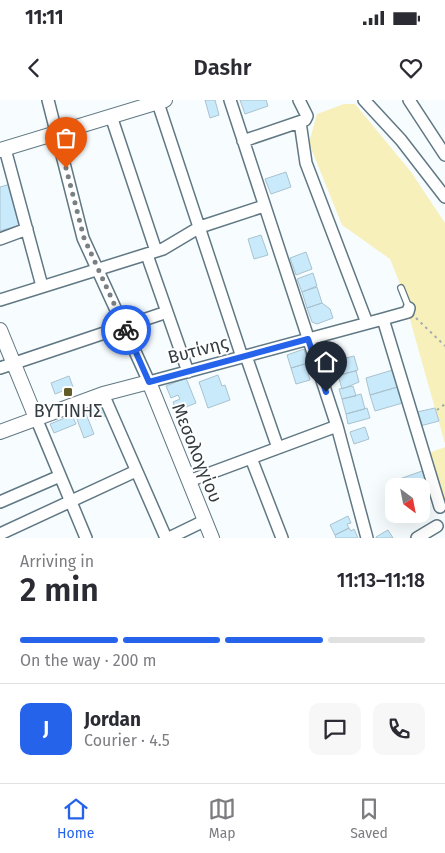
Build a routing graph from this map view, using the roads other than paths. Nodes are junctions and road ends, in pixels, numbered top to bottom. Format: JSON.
{"nodes":[{"id":1,"x":48,"y":100,"type":"edge"},
{"id":2,"x":230,"y":100,"type":"edge"},
{"id":3,"x":299,"y":100,"type":"edge"},
{"id":4,"x":364,"y":100,"type":"edge"},
{"id":5,"x":409,"y":100,"type":"edge"},
{"id":6,"x":160,"y":101,"type":"edge"},
{"id":7,"x":111,"y":116,"type":"junction"},
{"id":8,"x":300,"y":122,"type":"junction"},
{"id":9,"x":57,"y":133,"type":"junction"},
{"id":10,"x":243,"y":141,"type":"junction"},
{"id":11,"x":3,"y":149,"type":"edge"},
{"id":12,"x":445,"y":155,"type":"edge"},
{"id":13,"x":445,"y":196,"type":"edge"},
{"id":14,"x":264,"y":206,"type":"junction"},
{"id":15,"x":200,"y":227,"type":"junction"},
{"id":16,"x":27,"y":229,"type":"junction"},
{"id":17,"x":0,"y":239,"type":"edge"},
{"id":18,"x":151,"y":253,"type":"junction"},
{"id":19,"x":97,"y":269,"type":"junction"},
{"id":20,"x":42,"y":286,"type":"junction"},
{"id":21,"x":401,"y":288,"type":"dead end"},
{"id":22,"x":0,"y":300,"type":"edge"},
{"id":23,"x":409,"y":310,"type":"joint"},
{"id":24,"x":167,"y":312,"type":"junction"},
{"id":25,"x":383,"y":319,"type":"junction"},
{"id":26,"x":367,"y":323,"type":"junction"},
{"id":27,"x":124,"y":327,"type":"junction"},
{"id":28,"x":0,"y":330,"type":"edge"},
{"id":29,"x":308,"y":339,"type":"junction"},
{"id":30,"x":244,"y":357,"type":"junction"},
{"id":31,"x":14,"y":362,"type":"junction"},
{"id":32,"x":0,"y":368,"type":"edge"},
{"id":33,"x":188,"y":372,"type":"junction"},
{"id":34,"x":149,"y":382,"type":"junction"},
{"id":35,"x":103,"y":394,"type":"junction"},
{"id":36,"x":36,"y":418,"type":"junction"},
{"id":37,"x":337,"y":426,"type":"junction"},
{"id":38,"x":0,"y":432,"type":"edge"},
{"id":39,"x":278,"y":448,"type":"junction"},
{"id":40,"x":252,"y":458,"type":"junction"},
{"id":41,"x":136,"y":471,"type":"junction"},
{"id":42,"x":60,"y":476,"type":"junction"},
{"id":43,"x":189,"y":481,"type":"junction"},
{"id":44,"x":70,"y":501,"type":"junction"},
{"id":45,"x":0,"y":502,"type":"edge"},
{"id":46,"x":440,"y":506,"type":"dead end"},
{"id":47,"x":204,"y":521,"type":"junction"},
{"id":48,"x":437,"y":526,"type":"dead end"},
{"id":49,"x":0,"y":534,"type":"edge"},
{"id":50,"x":86,"y":538,"type":"edge"},
{"id":51,"x":168,"y":538,"type":"edge"},
{"id":52,"x":212,"y":538,"type":"edge"},
{"id":53,"x":282,"y":538,"type":"edge"},
{"id":54,"x":367,"y":538,"type":"edge"},
{"id":55,"x":417,"y":538,"type":"edge"}],
"edges":[{"from":1,"to":9,"type":"street","name":"Μεσολογγίου"},
{"from":2,"to":10,"type":"street"},
{"from":3,"to":8,"type":"street"},
{"from":4,"to":13,"type":"street"},
{"from":5,"to":12,"type":"street"},
{"from":6,"to":7,"type":"street"},
{"from":6,"to":15,"type":"street"},
{"from":7,"to":9,"type":"street"},
{"from":7,"to":18,"type":"street"},
{"from":8,"to":10,"type":"street"},
{"from":8,"to":26,"type":"street"},
{"from":9,"to":11,"type":"street"},
{"from":9,"to":19,"type":"street","name":"Μεσολογγίου"},
{"from":10,"to":14,"type":"street"},
{"from":11,"to":16,"type":"street"},
{"from":14,"to":15,"type":"street"},
{"from":14,"to":29,"type":"street"},
{"from":15,"to":18,"type":"street"},
{"from":15,"to":30,"type":"street"},
{"from":16,"to":17,"type":"street"},
{"from":16,"to":20,"type":"street"},
{"from":18,"to":19,"type":"street"},
{"from":18,"to":24,"type":"street"},
{"from":19,"to":20,"type":"street"},
{"from":19,"to":27,"type":"street","name":"Μεσολογγίου"},
{"from":20,"to":22,"type":"street"},
{"from":21,"to":23,"type":"lane"},
{"from":23,"to":25,"type":"street","name":"Βυτίνης"},
{"from":24,"to":27,"type":"street"},
{"from":24,"to":33,"type":"street"},
{"from":25,"to":26,"type":"street","name":"Βυτίνης"},
{"from":25,"to":46,"type":"street"},
{"from":26,"to":29,"type":"street","name":"Βυτίνης"},
{"from":27,"to":31,"type":"street"},
{"from":27,"to":34,"type":"street","name":"Μεσολογγίου"},
{"from":28,"to":31,"type":"street"},
{"from":29,"to":30,"type":"street","name":"Βυτίνης"},
{"from":29,"to":37,"type":"street"},
{"from":30,"to":33,"type":"street","name":"Βυτίνης"},
{"from":30,"to":39,"type":"street"},
{"from":31,"to":32,"type":"street"},
{"from":31,"to":36,"type":"street"},
{"from":33,"to":34,"type":"street","name":"Βυτίνης"},
{"from":34,"to":35,"type":"street","name":"Βυτίνης"},
{"from":34,"to":43,"type":"street","name":"Μεσολογγίου"},
{"from":35,"to":36,"type":"street","name":"Βυτίνης"},
{"from":35,"to":41,"type":"street"},
{"from":36,"to":38,"type":"street","name":"Βυτίνης"},
{"from":36,"to":42,"type":"street"},
{"from":37,"to":39,"type":"street"},
{"from":37,"to":54,"type":"street"},
{"from":39,"to":40,"type":"street"},
{"from":40,"to":43,"type":"street"},
{"from":40,"to":53,"type":"street"},
{"from":41,"to":44,"type":"street"},
{"from":41,"to":51,"type":"street"},
{"from":42,"to":44,"type":"street"},
{"from":42,"to":45,"type":"street"},
{"from":43,"to":47,"type":"street","name":"Μεσολογγίου"},
{"from":44,"to":49,"type":"street"},
{"from":44,"to":50,"type":"street"},
{"from":47,"to":51,"type":"street"},
{"from":47,"to":52,"type":"street","name":"Μεσολογγίου"},
{"from":48,"to":55,"type":"street"}]}
